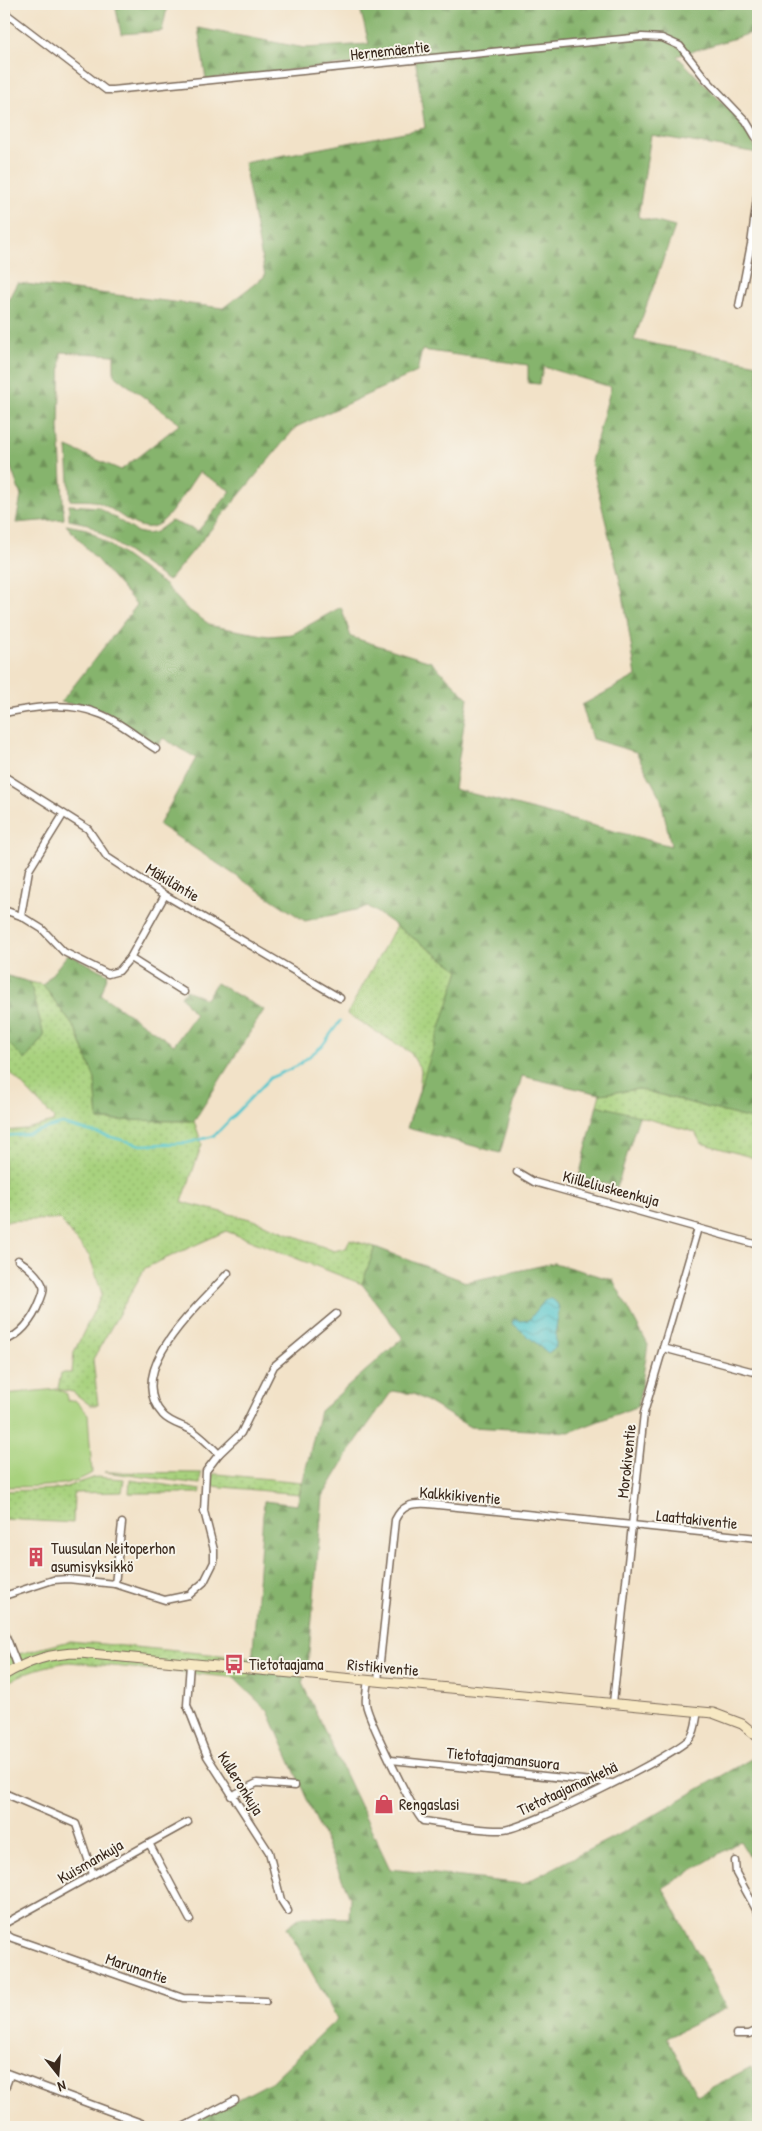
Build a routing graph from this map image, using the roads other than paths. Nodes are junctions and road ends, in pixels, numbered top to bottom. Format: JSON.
{"nodes":[{"id":1,"x":4,"y":12,"type":"edge"},
{"id":2,"x":758,"y":142,"type":"edge"},
{"id":3,"x":758,"y":190,"type":"edge"},
{"id":4,"x":739,"y":306,"type":"dead end"},
{"id":5,"x":4,"y":713,"type":"edge"},
{"id":6,"x":156,"y":749,"type":"dead end"},
{"id":7,"x":4,"y":776,"type":"edge"},
{"id":8,"x":63,"y":815,"type":"junction"},
{"id":9,"x":164,"y":895,"type":"junction"},
{"id":10,"x":4,"y":910,"type":"edge"},
{"id":11,"x":21,"y":916,"type":"junction"},
{"id":12,"x":130,"y":958,"type":"junction"},
{"id":13,"x":184,"y":992,"type":"dead end"},
{"id":14,"x":340,"y":998,"type":"dead end"},
{"id":15,"x":517,"y":1172,"type":"dead end"},
{"id":16,"x":698,"y":1228,"type":"junction"},
{"id":17,"x":758,"y":1245,"type":"edge"},
{"id":18,"x":18,"y":1260,"type":"dead end"},
{"id":19,"x":228,"y":1274,"type":"dead end"},
{"id":20,"x":336,"y":1314,"type":"dead end"},
{"id":21,"x":4,"y":1341,"type":"edge"},
{"id":22,"x":663,"y":1348,"type":"junction"},
{"id":23,"x":758,"y":1374,"type":"edge"},
{"id":24,"x":219,"y":1454,"type":"junction"},
{"id":25,"x":122,"y":1523,"type":"dead end"},
{"id":26,"x":632,"y":1526,"type":"junction"},
{"id":27,"x":758,"y":1538,"type":"edge"},
{"id":28,"x":115,"y":1584,"type":"junction"},
{"id":29,"x":4,"y":1596,"type":"edge"},
{"id":30,"x":4,"y":1631,"type":"edge"},
{"id":31,"x":190,"y":1664,"type":"junction"},
{"id":32,"x":18,"y":1667,"type":"junction"},
{"id":33,"x":4,"y":1675,"type":"edge"},
{"id":34,"x":368,"y":1680,"type":"junction"},
{"id":35,"x":378,"y":1681,"type":"junction"},
{"id":36,"x":613,"y":1703,"type":"junction"},
{"id":37,"x":698,"y":1711,"type":"junction"},
{"id":38,"x":758,"y":1737,"type":"edge"},
{"id":39,"x":391,"y":1760,"type":"junction"},
{"id":40,"x":612,"y":1783,"type":"junction"},
{"id":41,"x":295,"y":1786,"type":"dead end"},
{"id":42,"x":4,"y":1793,"type":"edge"},
{"id":43,"x":232,"y":1796,"type":"junction"},
{"id":44,"x":188,"y":1822,"type":"dead end"},
{"id":45,"x":150,"y":1845,"type":"junction"},
{"id":46,"x":735,"y":1862,"type":"dead end"},
{"id":47,"x":93,"y":1874,"type":"junction"},
{"id":48,"x":288,"y":1911,"type":"dead end"},
{"id":49,"x":758,"y":1913,"type":"edge"},
{"id":50,"x":190,"y":1920,"type":"dead end"},
{"id":51,"x":4,"y":1924,"type":"edge"},
{"id":52,"x":4,"y":1934,"type":"edge"},
{"id":53,"x":266,"y":2001,"type":"dead end"},
{"id":54,"x":758,"y":2030,"type":"edge"},
{"id":55,"x":736,"y":2034,"type":"dead end"},
{"id":56,"x":7,"y":2074,"type":"edge"},
{"id":57,"x":4,"y":2091,"type":"edge"},
{"id":58,"x":235,"y":2100,"type":"dead end"},
{"id":59,"x":152,"y":2127,"type":"edge"},
{"id":60,"x":183,"y":2127,"type":"edge"}],
"edges":[{"from":1,"to":2,"type":"street","name":"Hernemäentie"},
{"from":3,"to":4,"type":"street"},
{"from":5,"to":6,"type":"street"},
{"from":7,"to":8,"type":"street","name":"Mäkiläntie"},
{"from":8,"to":9,"type":"street","name":"Mäkiläntie"},
{"from":8,"to":11,"type":"street"},
{"from":9,"to":12,"type":"street"},
{"from":9,"to":14,"type":"street","name":"Mäkiläntie"},
{"from":10,"to":11,"type":"street"},
{"from":11,"to":12,"type":"street"},
{"from":12,"to":13,"type":"street"},
{"from":15,"to":16,"type":"street","name":"Kiilleliuskeenkuja"},
{"from":16,"to":17,"type":"street","name":"Kiilleliuskeenkuja"},
{"from":16,"to":22,"type":"street","name":"Morokiventie"},
{"from":18,"to":21,"type":"street"},
{"from":19,"to":24,"type":"street"},
{"from":20,"to":24,"type":"street"},
{"from":22,"to":23,"type":"street"},
{"from":22,"to":26,"type":"street","name":"Morokiventie"},
{"from":24,"to":28,"type":"street"},
{"from":25,"to":28,"type":"street"},
{"from":26,"to":27,"type":"street","name":"Laattakiventie"},
{"from":26,"to":35,"type":"street","name":"Kalkkikiventie"},
{"from":26,"to":36,"type":"street","name":"Morokiventie"},
{"from":28,"to":29,"type":"street"},
{"from":30,"to":32,"type":"street"},
{"from":31,"to":32,"type":"street","name":"Ristikiventie"},
{"from":31,"to":34,"type":"street","name":"Ristikiventie"},
{"from":31,"to":43,"type":"street","name":"Kulleronkuja"},
{"from":32,"to":33,"type":"street","name":"Ristikiventie"},
{"from":34,"to":35,"type":"street","name":"Ristikiventie"},
{"from":34,"to":39,"type":"street","name":"Tietotaajamankehä"},
{"from":35,"to":36,"type":"street","name":"Ristikiventie"},
{"from":36,"to":37,"type":"street","name":"Ristikiventie"},
{"from":37,"to":38,"type":"street","name":"Ristikiventie"},
{"from":37,"to":40,"type":"street","name":"Tietotaajamankehä"},
{"from":39,"to":40,"type":"street","name":"Tietotaajamansuora"},
{"from":39,"to":40,"type":"street","name":"Tietotaajamankehä"},
{"from":41,"to":43,"type":"street"},
{"from":42,"to":47,"type":"street"},
{"from":43,"to":48,"type":"street","name":"Kulleronkuja"},
{"from":44,"to":45,"type":"street","name":"Kuismankuja"},
{"from":45,"to":47,"type":"street","name":"Kuismankuja"},
{"from":45,"to":50,"type":"street"},
{"from":46,"to":49,"type":"street"},
{"from":47,"to":51,"type":"street","name":"Kuismankuja"},
{"from":52,"to":53,"type":"street","name":"Marunantie"},
{"from":54,"to":55,"type":"street"},
{"from":56,"to":57,"type":"street"},
{"from":56,"to":59,"type":"street"},
{"from":58,"to":60,"type":"street"}]}
